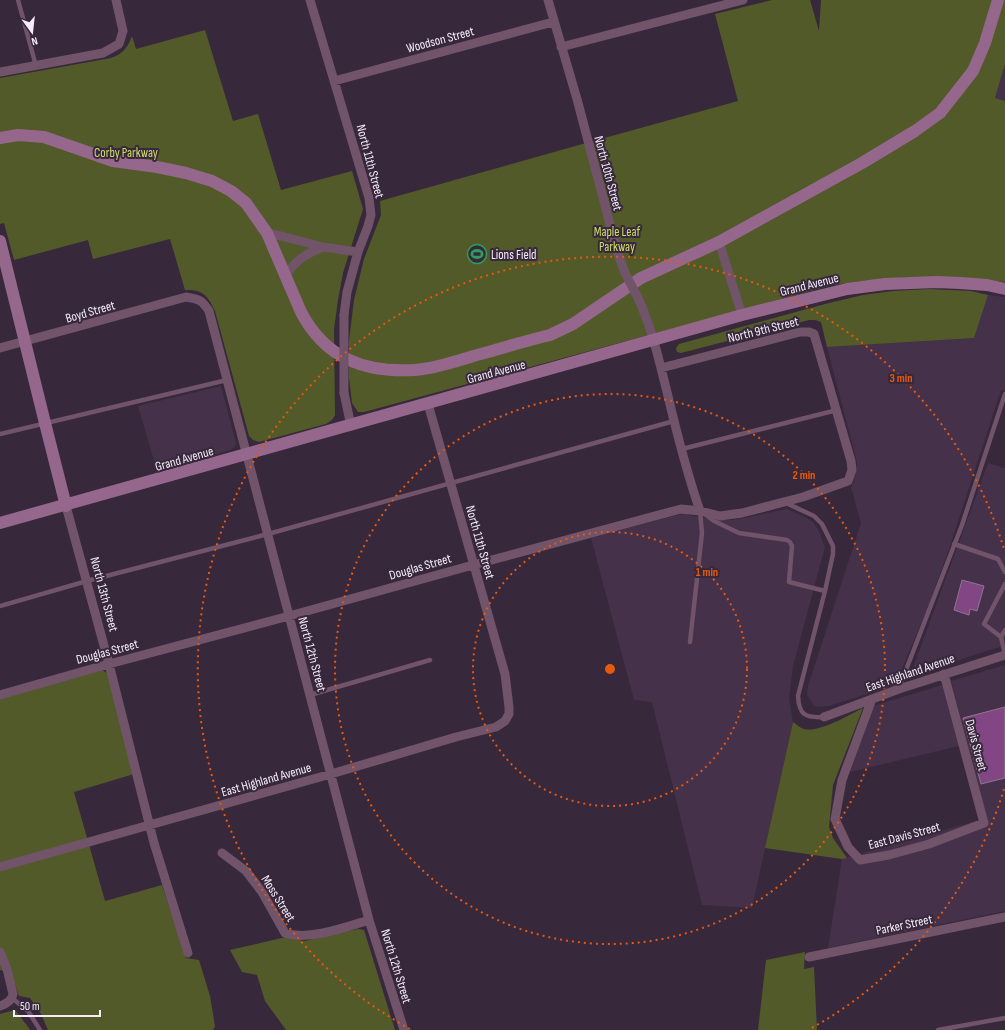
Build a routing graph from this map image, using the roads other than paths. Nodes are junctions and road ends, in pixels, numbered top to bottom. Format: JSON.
{"nodes":[{"id":1,"x":18,"y":0,"type":"edge"},
{"id":2,"x":116,"y":0,"type":"edge"},
{"id":3,"x":310,"y":0,"type":"edge"},
{"id":4,"x":548,"y":0,"type":"edge"},
{"id":5,"x":743,"y":0,"type":"edge"},
{"id":6,"x":998,"y":0,"type":"edge"},
{"id":7,"x":554,"y":22,"type":"junction"},
{"id":8,"x":561,"y":47,"type":"junction"},
{"id":9,"x":36,"y":66,"type":"junction"},
{"id":10,"x":0,"y":72,"type":"edge"},
{"id":11,"x":334,"y":81,"type":"junction"},
{"id":12,"x":0,"y":138,"type":"edge"},
{"id":13,"x":267,"y":233,"type":"junction"},
{"id":14,"x":0,"y":241,"type":"edge"},
{"id":15,"x":719,"y":242,"type":"junction"},
{"id":16,"x":323,"y":247,"type":"junction"},
{"id":17,"x":358,"y":252,"type":"junction"},
{"id":18,"x":286,"y":274,"type":"junction"},
{"id":19,"x":1005,"y":289,"type":"edge"},
{"id":20,"x":186,"y":297,"type":"joint"},
{"id":21,"x":742,"y":315,"type":"junction"},
{"id":22,"x":654,"y":341,"type":"junction"},
{"id":23,"x":26,"y":342,"type":"junction"},
{"id":24,"x":0,"y":348,"type":"edge"},
{"id":25,"x":661,"y":368,"type":"junction"},
{"id":26,"x":227,"y":380,"type":"junction"},
{"id":27,"x":1005,"y":394,"type":"edge"},
{"id":28,"x":428,"y":404,"type":"junction"},
{"id":29,"x":837,"y":410,"type":"junction"},
{"id":30,"x":674,"y":421,"type":"junction"},
{"id":31,"x":44,"y":423,"type":"junction"},
{"id":32,"x":351,"y":426,"type":"junction"},
{"id":33,"x":0,"y":434,"type":"edge"},
{"id":34,"x":682,"y":449,"type":"junction"},
{"id":35,"x":247,"y":455,"type":"junction"},
{"id":36,"x":848,"y":481,"type":"joint"},
{"id":37,"x":450,"y":483,"type":"junction"},
{"id":38,"x":784,"y":502,"type":"junction"},
{"id":39,"x":66,"y":506,"type":"junction"},
{"id":40,"x":700,"y":511,"type":"junction"},
{"id":41,"x":0,"y":523,"type":"edge"},
{"id":42,"x":268,"y":534,"type":"junction"},
{"id":43,"x":954,"y":544,"type":"junction"},
{"id":44,"x":473,"y":564,"type":"junction"},
{"id":45,"x":1005,"y":572,"type":"edge"},
{"id":46,"x":87,"y":582,"type":"junction"},
{"id":47,"x":1005,"y":584,"type":"edge"},
{"id":48,"x":825,"y":591,"type":"junction"},
{"id":49,"x":0,"y":606,"type":"edge"},
{"id":50,"x":289,"y":616,"type":"junction"},
{"id":51,"x":1005,"y":630,"type":"edge"},
{"id":52,"x":1001,"y":637,"type":"junction"},
{"id":53,"x":690,"y":642,"type":"dead end"},
{"id":54,"x":1005,"y":655,"type":"edge"},
{"id":55,"x":430,"y":660,"type":"dead end"},
{"id":56,"x":109,"y":664,"type":"junction"},
{"id":57,"x":944,"y":674,"type":"junction"},
{"id":58,"x":507,"y":688,"type":"joint"},
{"id":59,"x":899,"y":689,"type":"junction"},
{"id":60,"x":0,"y":695,"type":"edge"},
{"id":61,"x":310,"y":695,"type":"junction"},
{"id":62,"x":872,"y":699,"type":"junction"},
{"id":63,"x":824,"y":716,"type":"joint"},
{"id":64,"x":331,"y":774,"type":"junction"},
{"id":65,"x":984,"y":823,"type":"joint"},
{"id":66,"x":150,"y":825,"type":"junction"},
{"id":67,"x":222,"y":853,"type":"dead end"},
{"id":68,"x":0,"y":867,"type":"edge"},
{"id":69,"x":1005,"y":917,"type":"edge"},
{"id":70,"x":369,"y":920,"type":"junction"},
{"id":71,"x":0,"y":952,"type":"edge"},
{"id":72,"x":188,"y":953,"type":"dead end"},
{"id":73,"x":809,"y":957,"type":"dead end"},
{"id":74,"x":12,"y":998,"type":"junction"},
{"id":75,"x":0,"y":1006,"type":"edge"},
{"id":76,"x":1005,"y":1018,"type":"edge"},
{"id":77,"x":40,"y":1030,"type":"edge"},
{"id":78,"x":404,"y":1030,"type":"edge"},
{"id":79,"x":938,"y":1030,"type":"edge"}],
"edges":[{"from":1,"to":9,"type":"lane"},
{"from":2,"to":9,"type":"street"},
{"from":3,"to":11,"type":"street","name":"North 11th Street"},
{"from":4,"to":7,"type":"street","name":"North 10th Street"},
{"from":5,"to":8,"type":"street"},
{"from":6,"to":15,"type":"street"},
{"from":7,"to":8,"type":"street","name":"North 10th Street"},
{"from":7,"to":11,"type":"street","name":"Woodson Street"},
{"from":8,"to":22,"type":"street","name":"North 10th Street","bridge":true},
{"from":9,"to":10,"type":"street"},
{"from":11,"to":17,"type":"street","name":"North 11th Street"},
{"from":12,"to":13,"type":"street"},
{"from":13,"to":16,"type":"street"},
{"from":13,"to":18,"type":"street"},
{"from":14,"to":23,"type":"street","name":"North 13th Street"},
{"from":15,"to":18,"type":"street"},
{"from":15,"to":21,"type":"street"},
{"from":16,"to":17,"type":"street"},
{"from":16,"to":18,"type":"street"},
{"from":17,"to":32,"type":"street","name":"North 11th Street","bridge":true},
{"from":19,"to":21,"type":"street","name":"Grand Avenue"},
{"from":20,"to":23,"type":"street","name":"Boyd Street"},
{"from":20,"to":26,"type":"street","name":"North 12th Street"},
{"from":21,"to":22,"type":"street","name":"Grand Avenue"},
{"from":22,"to":25,"type":"street","name":"North 10th Street"},
{"from":22,"to":28,"type":"street","name":"Grand Avenue"},
{"from":23,"to":24,"type":"street","name":"Boyd Street"},
{"from":23,"to":31,"type":"street","name":"North 13th Street"},
{"from":25,"to":29,"type":"street","name":"North 9th Street"},
{"from":25,"to":30,"type":"street","name":"North 10th Street"},
{"from":26,"to":31,"type":"lane"},
{"from":26,"to":35,"type":"street","name":"North 12th Street"},
{"from":27,"to":43,"type":"lane"},
{"from":28,"to":32,"type":"street","name":"Grand Avenue"},
{"from":28,"to":37,"type":"street","name":"North 11th Street"},
{"from":29,"to":34,"type":"lane"},
{"from":29,"to":36,"type":"street","name":"North 9th Street"},
{"from":30,"to":34,"type":"street","name":"North 10th Street"},
{"from":30,"to":37,"type":"lane"},
{"from":31,"to":33,"type":"lane"},
{"from":31,"to":39,"type":"street","name":"North 13th Street"},
{"from":32,"to":35,"type":"street","name":"Grand Avenue"},
{"from":34,"to":40,"type":"street","name":"North 10th Street"},
{"from":35,"to":39,"type":"street","name":"Grand Avenue"},
{"from":35,"to":42,"type":"street","name":"North 12th Street"},
{"from":36,"to":38,"type":"street","name":"Douglas Street"},
{"from":37,"to":42,"type":"lane"},
{"from":37,"to":44,"type":"street","name":"North 11th Street"},
{"from":38,"to":40,"type":"street","name":"Douglas Street"},
{"from":38,"to":48,"type":"lane"},
{"from":39,"to":41,"type":"street","name":"Grand Avenue"},
{"from":39,"to":46,"type":"street","name":"North 13th Street"},
{"from":40,"to":44,"type":"street","name":"Douglas Street"},
{"from":40,"to":48,"type":"lane"},
{"from":40,"to":53,"type":"lane"},
{"from":42,"to":46,"type":"lane"},
{"from":42,"to":50,"type":"street","name":"North 12th Street"},
{"from":43,"to":45,"type":"lane"},
{"from":43,"to":59,"type":"lane"},
{"from":44,"to":50,"type":"street","name":"Douglas Street"},
{"from":44,"to":58,"type":"street","name":"North 11th Street"},
{"from":46,"to":49,"type":"lane"},
{"from":46,"to":56,"type":"street","name":"North 13th Street"},
{"from":47,"to":52,"type":"lane"},
{"from":48,"to":63,"type":"lane"},
{"from":50,"to":56,"type":"street","name":"Douglas Street"},
{"from":50,"to":61,"type":"street","name":"North 12th Street"},
{"from":51,"to":52,"type":"lane"},
{"from":52,"to":54,"type":"lane"},
{"from":54,"to":57,"type":"street","name":"East Highland Avenue"},
{"from":55,"to":61,"type":"lane"},
{"from":56,"to":60,"type":"street","name":"Douglas Street"},
{"from":56,"to":66,"type":"street","name":"North 13th Street"},
{"from":57,"to":59,"type":"street","name":"East Highland Avenue"},
{"from":57,"to":65,"type":"street","name":"Davis Street"},
{"from":58,"to":64,"type":"street","name":"East Highland Avenue"},
{"from":59,"to":62,"type":"street","name":"East Highland Avenue"},
{"from":61,"to":64,"type":"street","name":"North 12th Street"},
{"from":62,"to":63,"type":"street","name":"East Highland Avenue"},
{"from":62,"to":65,"type":"street","name":"East Davis Street"},
{"from":64,"to":66,"type":"street","name":"East Highland Avenue"},
{"from":64,"to":70,"type":"street","name":"North 12th Street"},
{"from":66,"to":68,"type":"street","name":"East Highland Avenue"},
{"from":66,"to":72,"type":"street","name":"North 13th Street"},
{"from":67,"to":70,"type":"street","name":"Moss Street"},
{"from":69,"to":73,"type":"street","name":"Parker Street"},
{"from":70,"to":78,"type":"street","name":"North 12th Street"},
{"from":71,"to":74,"type":"street"},
{"from":74,"to":75,"type":"street"},
{"from":74,"to":77,"type":"lane"},
{"from":76,"to":79,"type":"lane"}]}
